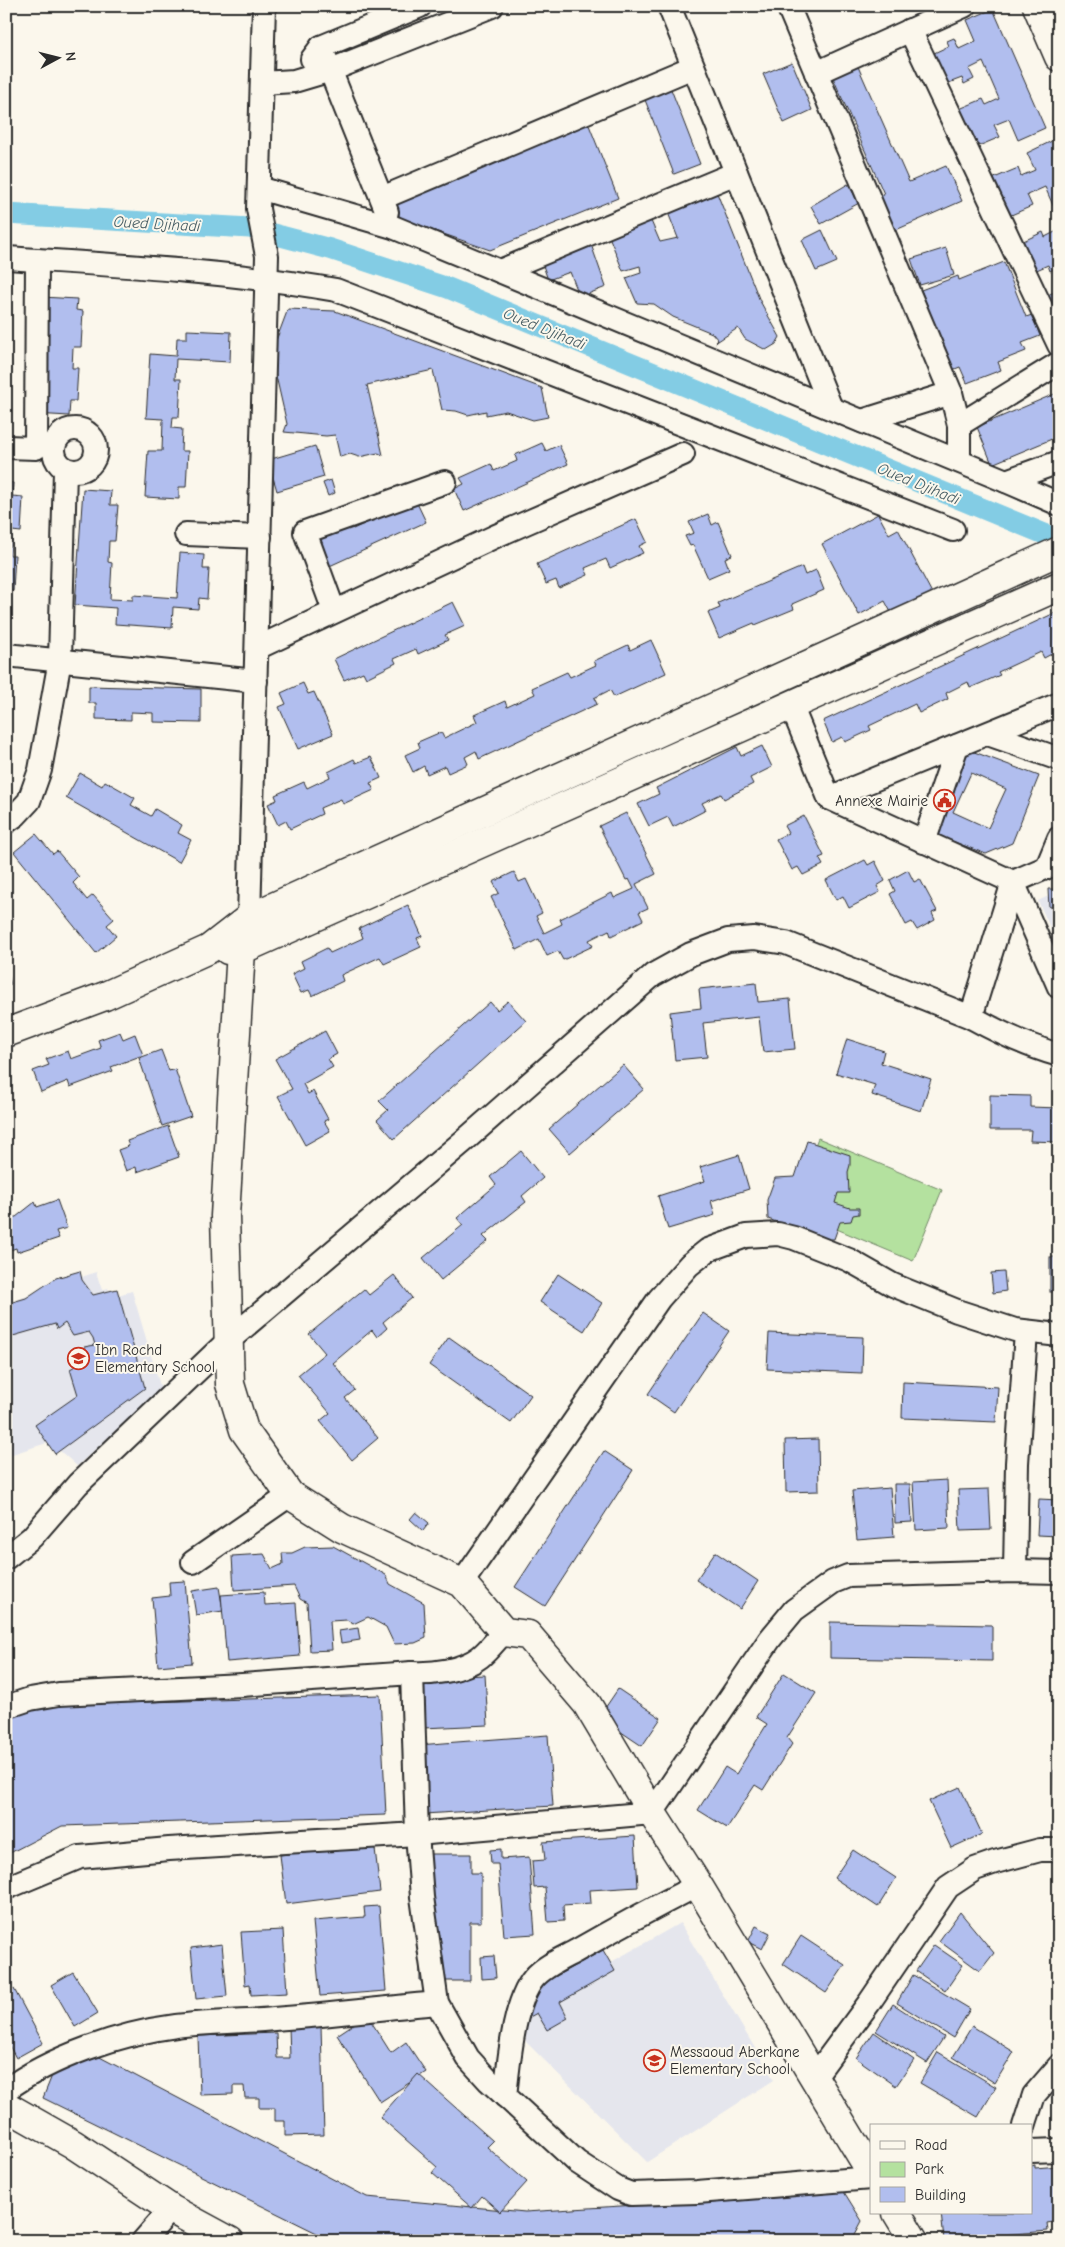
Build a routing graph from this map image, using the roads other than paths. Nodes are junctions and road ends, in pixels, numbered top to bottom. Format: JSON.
{"nodes":[{"id":1,"x":264,"y":6,"type":"edge"},
{"id":2,"x":420,"y":6,"type":"edge"},
{"id":3,"x":492,"y":6,"type":"edge"},
{"id":4,"x":669,"y":6,"type":"edge"},
{"id":5,"x":788,"y":6,"type":"edge"},
{"id":6,"x":964,"y":6,"type":"edge"},
{"id":7,"x":1038,"y":6,"type":"edge"},
{"id":8,"x":910,"y":30,"type":"junction"},
{"id":9,"x":321,"y":47,"type":"junction"},
{"id":10,"x":1059,"y":57,"type":"edge"},
{"id":11,"x":693,"y":67,"type":"junction"},
{"id":12,"x":331,"y":70,"type":"junction"},
{"id":13,"x":816,"y":73,"type":"junction"},
{"id":14,"x":294,"y":81,"type":"junction"},
{"id":15,"x":262,"y":83,"type":"junction"},
{"id":16,"x":736,"y":173,"type":"junction"},
{"id":17,"x":258,"y":198,"type":"junction"},
{"id":18,"x":382,"y":198,"type":"junction"},
{"id":19,"x":393,"y":227,"type":"junction"},
{"id":20,"x":6,"y":258,"type":"edge"},
{"id":21,"x":37,"y":260,"type":"junction"},
{"id":22,"x":500,"y":271,"type":"junction"},
{"id":23,"x":267,"y":278,"type":"junction"},
{"id":24,"x":1059,"y":345,"type":"edge"},
{"id":25,"x":1059,"y":363,"type":"edge"},
{"id":26,"x":951,"y":393,"type":"junction"},
{"id":27,"x":831,"y":408,"type":"junction"},
{"id":28,"x":862,"y":421,"type":"junction"},
{"id":29,"x":959,"y":425,"type":"junction"},
{"id":30,"x":6,"y":447,"type":"edge"},
{"id":31,"x":45,"y":449,"type":"junction"},
{"id":32,"x":683,"y":454,"type":"dead end"},
{"id":33,"x":959,"y":461,"type":"junction"},
{"id":34,"x":1059,"y":462,"type":"edge"},
{"id":35,"x":65,"y":470,"type":"junction"},
{"id":36,"x":1006,"y":481,"type":"junction"},
{"id":37,"x":445,"y":482,"type":"dead end"},
{"id":38,"x":1059,"y":504,"type":"edge"},
{"id":39,"x":953,"y":530,"type":"dead end"},
{"id":40,"x":186,"y":534,"type":"dead end"},
{"id":41,"x":260,"y":538,"type":"junction"},
{"id":42,"x":1058,"y":552,"type":"edge"},
{"id":43,"x":1059,"y":586,"type":"edge"},
{"id":44,"x":334,"y":611,"type":"junction"},
{"id":45,"x":257,"y":648,"type":"junction"},
{"id":46,"x":6,"y":655,"type":"edge"},
{"id":47,"x":60,"y":660,"type":"junction"},
{"id":48,"x":256,"y":681,"type":"junction"},
{"id":49,"x":1059,"y":704,"type":"edge"},
{"id":50,"x":791,"y":705,"type":"junction"},
{"id":51,"x":988,"y":734,"type":"junction"},
{"id":52,"x":956,"y":746,"type":"junction"},
{"id":53,"x":1059,"y":759,"type":"edge"},
{"id":54,"x":829,"y":798,"type":"junction"},
{"id":55,"x":6,"y":822,"type":"edge"},
{"id":56,"x":1059,"y":838,"type":"edge"},
{"id":57,"x":924,"y":842,"type":"junction"},
{"id":58,"x":1053,"y":864,"type":"edge"},
{"id":59,"x":1013,"y":882,"type":"junction"},
{"id":60,"x":248,"y":918,"type":"junction"},
{"id":61,"x":209,"y":949,"type":"junction"},
{"id":62,"x":241,"y":950,"type":"junction"},
{"id":63,"x":1059,"y":987,"type":"edge"},
{"id":64,"x":971,"y":1017,"type":"junction"},
{"id":65,"x":6,"y":1033,"type":"edge"},
{"id":66,"x":1059,"y":1055,"type":"edge"},
{"id":67,"x":1026,"y":1332,"type":"junction"},
{"id":68,"x":1059,"y":1336,"type":"edge"},
{"id":69,"x":229,"y":1340,"type":"junction"},
{"id":70,"x":290,"y":1495,"type":"junction"},
{"id":71,"x":6,"y":1558,"type":"edge"},
{"id":72,"x":193,"y":1562,"type":"dead end"},
{"id":73,"x":1015,"y":1571,"type":"junction"},
{"id":74,"x":1059,"y":1572,"type":"edge"},
{"id":75,"x":462,"y":1582,"type":"junction"},
{"id":76,"x":504,"y":1632,"type":"junction"},
{"id":77,"x":412,"y":1673,"type":"junction"},
{"id":78,"x":6,"y":1707,"type":"edge"},
{"id":79,"x":652,"y":1813,"type":"junction"},
{"id":80,"x":418,"y":1834,"type":"junction"},
{"id":81,"x":1059,"y":1850,"type":"edge"},
{"id":82,"x":698,"y":1885,"type":"junction"},
{"id":83,"x":6,"y":1888,"type":"edge"},
{"id":84,"x":437,"y":2003,"type":"junction"},
{"id":85,"x":1059,"y":2066,"type":"edge"},
{"id":86,"x":813,"y":2079,"type":"junction"},
{"id":87,"x":6,"y":2090,"type":"edge"},
{"id":88,"x":505,"y":2096,"type":"junction"},
{"id":89,"x":6,"y":2106,"type":"edge"},
{"id":90,"x":1025,"y":2124,"type":"edge"},
{"id":91,"x":1059,"y":2150,"type":"edge"},
{"id":92,"x":1032,"y":2151,"type":"edge"},
{"id":93,"x":870,"y":2170,"type":"edge"},
{"id":94,"x":870,"y":2178,"type":"edge"},
{"id":95,"x":171,"y":2209,"type":"junction"},
{"id":96,"x":898,"y":2214,"type":"edge"},
{"id":97,"x":143,"y":2241,"type":"edge"},
{"id":98,"x":230,"y":2241,"type":"edge"},
{"id":99,"x":914,"y":2241,"type":"edge"}],
"edges":[{"from":1,"to":15,"type":"street"},
{"from":2,"to":9,"type":"street"},
{"from":3,"to":12,"type":"street"},
{"from":4,"to":11,"type":"street"},
{"from":5,"to":13,"type":"street"},
{"from":6,"to":8,"type":"street"},
{"from":7,"to":10,"type":"main road"},
{"from":8,"to":13,"type":"street"},
{"from":8,"to":24,"type":"street"},
{"from":9,"to":12,"type":"street"},
{"from":9,"to":14,"type":"street"},
{"from":11,"to":16,"type":"street"},
{"from":11,"to":18,"type":"street"},
{"from":12,"to":14,"type":"street"},
{"from":12,"to":18,"type":"street"},
{"from":13,"to":26,"type":"street"},
{"from":14,"to":15,"type":"street"},
{"from":15,"to":17,"type":"street"},
{"from":16,"to":22,"type":"street"},
{"from":16,"to":27,"type":"street"},
{"from":17,"to":19,"type":"street"},
{"from":17,"to":23,"type":"street"},
{"from":18,"to":19,"type":"street"},
{"from":19,"to":22,"type":"street"},
{"from":20,"to":21,"type":"street"},
{"from":21,"to":23,"type":"street"},
{"from":21,"to":31,"type":"street"},
{"from":22,"to":27,"type":"street"},
{"from":23,"to":39,"type":"street"},
{"from":23,"to":41,"type":"street"},
{"from":25,"to":29,"type":"street"},
{"from":26,"to":28,"type":"street"},
{"from":26,"to":29,"type":"street"},
{"from":27,"to":28,"type":"street"},
{"from":28,"to":33,"type":"street"},
{"from":29,"to":33,"type":"street"},
{"from":30,"to":31,"type":"street"},
{"from":31,"to":35,"type":"street"},
{"from":31,"to":35,"type":"street"},
{"from":32,"to":44,"type":"street"},
{"from":33,"to":36,"type":"street"},
{"from":34,"to":36,"type":"street"},
{"from":35,"to":47,"type":"street"},
{"from":36,"to":38,"type":"street"},
{"from":37,"to":44,"type":"street"},
{"from":40,"to":41,"type":"street"},
{"from":41,"to":45,"type":"street"},
{"from":42,"to":60,"type":"main road"},
{"from":43,"to":50,"type":"main road"},
{"from":44,"to":45,"type":"street"},
{"from":45,"to":48,"type":"street"},
{"from":46,"to":47,"type":"street"},
{"from":47,"to":48,"type":"street"},
{"from":47,"to":55,"type":"street"},
{"from":48,"to":60,"type":"street"},
{"from":49,"to":51,"type":"street"},
{"from":50,"to":54,"type":"street"},
{"from":50,"to":62,"type":"main road"},
{"from":51,"to":52,"type":"street"},
{"from":51,"to":53,"type":"street"},
{"from":52,"to":54,"type":"street"},
{"from":52,"to":57,"type":"street"},
{"from":54,"to":57,"type":"street"},
{"from":56,"to":58,"type":"street"},
{"from":57,"to":59,"type":"street"},
{"from":58,"to":59,"type":"street"},
{"from":59,"to":63,"type":"street"},
{"from":59,"to":64,"type":"street"},
{"from":60,"to":61,"type":"main road"},
{"from":60,"to":62,"type":"main road"},
{"from":61,"to":62,"type":"main road"},
{"from":61,"to":65,"type":"main road"},
{"from":62,"to":69,"type":"main road"},
{"from":64,"to":66,"type":"street"},
{"from":64,"to":69,"type":"street"},
{"from":67,"to":68,"type":"street"},
{"from":67,"to":73,"type":"street"},
{"from":67,"to":75,"type":"street"},
{"from":69,"to":70,"type":"main road"},
{"from":69,"to":71,"type":"street"},
{"from":70,"to":72,"type":"street"},
{"from":70,"to":75,"type":"main road"},
{"from":73,"to":74,"type":"street"},
{"from":73,"to":79,"type":"street"},
{"from":75,"to":76,"type":"main road"},
{"from":76,"to":77,"type":"street"},
{"from":76,"to":79,"type":"main road"},
{"from":77,"to":78,"type":"street"},
{"from":77,"to":80,"type":"street"},
{"from":79,"to":80,"type":"street"},
{"from":79,"to":82,"type":"main road"},
{"from":80,"to":83,"type":"street"},
{"from":80,"to":84,"type":"street"},
{"from":81,"to":86,"type":"street"},
{"from":82,"to":86,"type":"main road"},
{"from":82,"to":88,"type":"street"},
{"from":84,"to":87,"type":"street"},
{"from":84,"to":88,"type":"street"},
{"from":85,"to":90,"type":"street"},
{"from":86,"to":93,"type":"main road"},
{"from":88,"to":94,"type":"street"},
{"from":89,"to":95,"type":"main road"},
{"from":91,"to":92,"type":"street"},
{"from":95,"to":97,"type":"street"},
{"from":95,"to":98,"type":"main road"},
{"from":96,"to":99,"type":"main road"}]}
